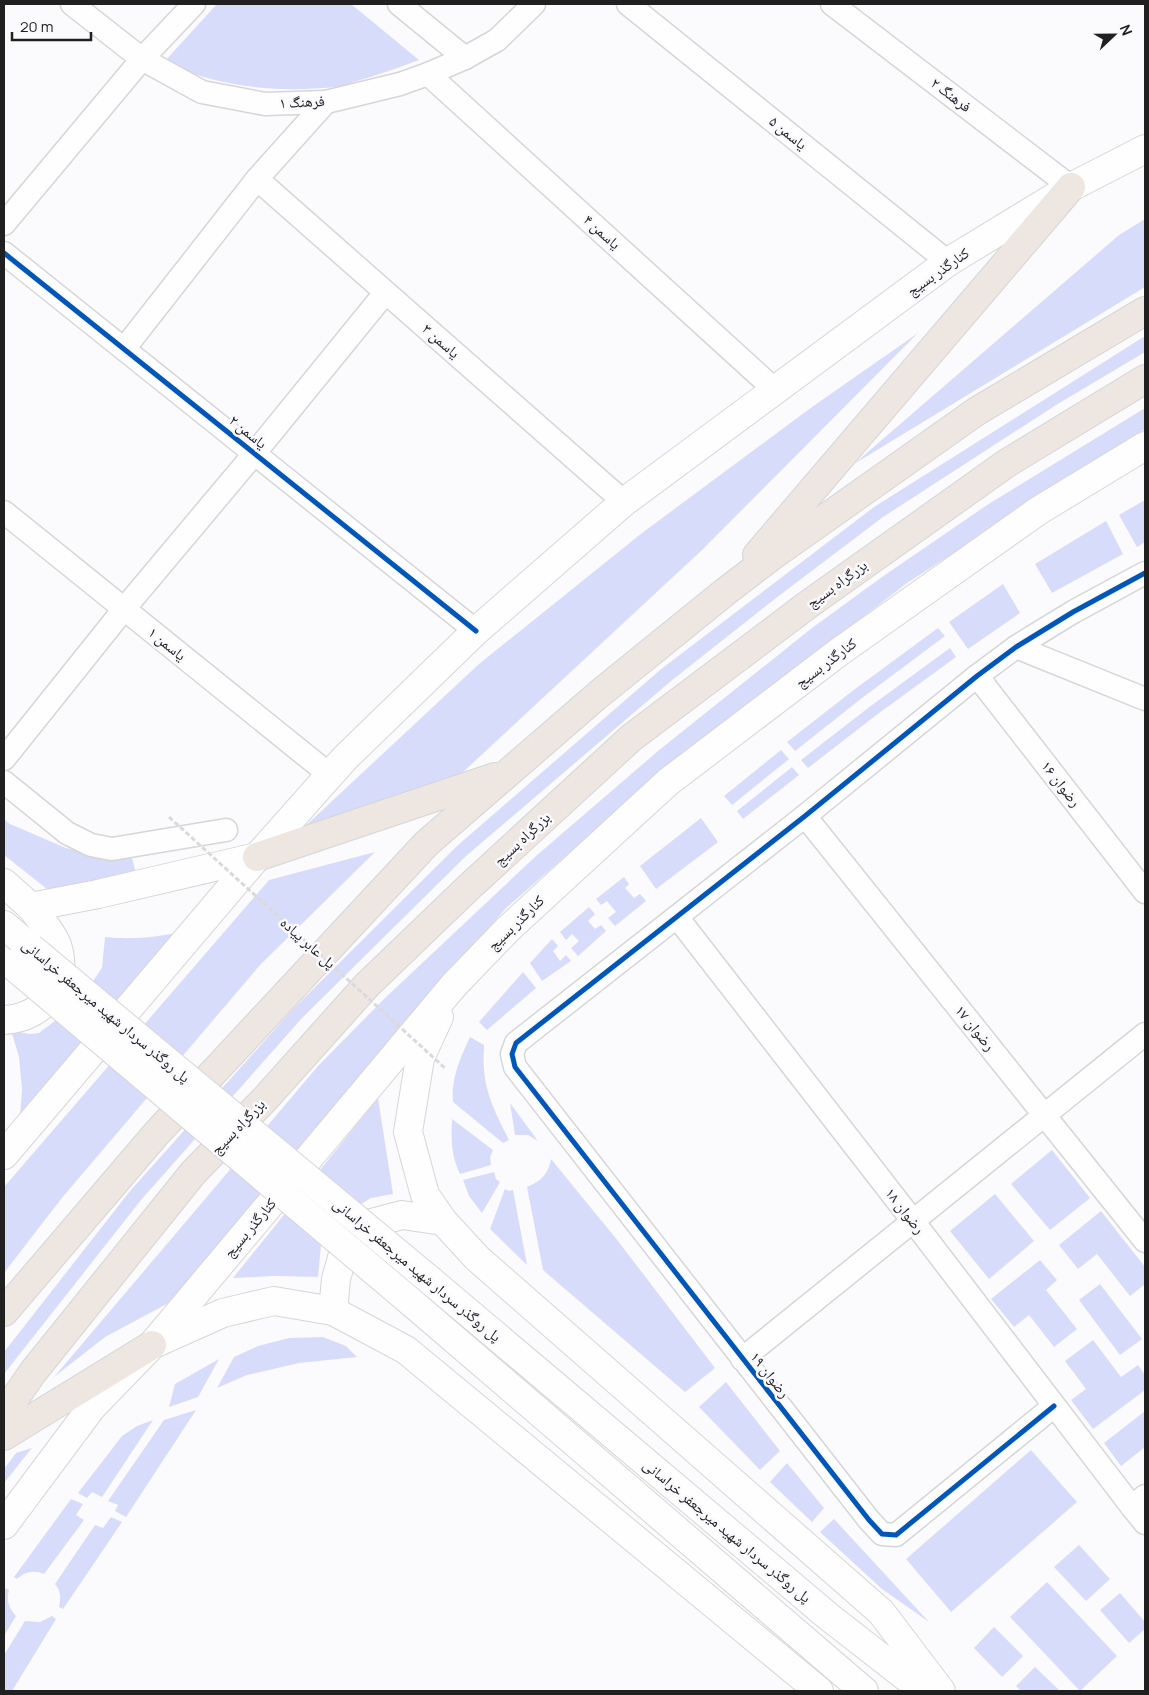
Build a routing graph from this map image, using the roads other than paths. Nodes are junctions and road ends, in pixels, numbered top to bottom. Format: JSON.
{"nodes":[{"id":1,"x":72,"y":4,"type":"edge"},
{"id":2,"x":194,"y":4,"type":"edge"},
{"id":3,"x":400,"y":4,"type":"edge"},
{"id":4,"x":534,"y":4,"type":"edge"},
{"id":5,"x":628,"y":4,"type":"edge"},
{"id":6,"x":832,"y":4,"type":"edge"},
{"id":7,"x":465,"y":58,"type":"junction"},
{"id":8,"x":142,"y":59,"type":"junction"},
{"id":9,"x":428,"y":74,"type":"junction"},
{"id":10,"x":326,"y":102,"type":"junction"},
{"id":11,"x":1145,"y":149,"type":"edge"},
{"id":12,"x":257,"y":179,"type":"junction"},
{"id":13,"x":1071,"y":187,"type":"junction"},
{"id":14,"x":4,"y":224,"type":"edge"},
{"id":15,"x":4,"y":253,"type":"edge"},
{"id":16,"x":948,"y":262,"type":"junction"},
{"id":17,"x":385,"y":293,"type":"junction"},
{"id":18,"x":1145,"y":311,"type":"edge"},
{"id":19,"x":124,"y":349,"type":"junction"},
{"id":20,"x":1145,"y":379,"type":"edge"},
{"id":21,"x":775,"y":390,"type":"junction"},
{"id":22,"x":1145,"y":446,"type":"edge"},
{"id":23,"x":254,"y":454,"type":"junction"},
{"id":24,"x":624,"y":502,"type":"junction"},
{"id":25,"x":4,"y":512,"type":"edge"},
{"id":26,"x":1145,"y":573,"type":"edge"},
{"id":27,"x":725,"y":592,"type":"junction"},
{"id":28,"x":124,"y":609,"type":"junction"},
{"id":29,"x":476,"y":631,"type":"junction"},
{"id":30,"x":1016,"y":647,"type":"junction"},
{"id":31,"x":977,"y":676,"type":"junction"},
{"id":32,"x":1145,"y":698,"type":"edge"},
{"id":33,"x":4,"y":759,"type":"edge"},
{"id":34,"x":508,"y":772,"type":"junction"},
{"id":35,"x":330,"y":775,"type":"junction"},
{"id":36,"x":4,"y":782,"type":"edge"},
{"id":37,"x":805,"y":816,"type":"junction"},
{"id":38,"x":226,"y":830,"type":"dead end"},
{"id":39,"x":257,"y":857,"type":"junction"},
{"id":40,"x":4,"y":884,"type":"edge"},
{"id":41,"x":1145,"y":892,"type":"edge"},
{"id":42,"x":31,"y":907,"type":"junction"},
{"id":43,"x":677,"y":917,"type":"junction"},
{"id":44,"x":4,"y":925,"type":"edge"},
{"id":45,"x":15,"y":957,"type":"edge"},
{"id":46,"x":454,"y":985,"type":"junction"},
{"id":47,"x":4,"y":1020,"type":"edge"},
{"id":48,"x":1145,"y":1034,"type":"edge"},
{"id":49,"x":1045,"y":1115,"type":"junction"},
{"id":50,"x":4,"y":1155,"type":"edge"},
{"id":51,"x":443,"y":1221,"type":"junction"},
{"id":52,"x":913,"y":1221,"type":"junction"},
{"id":53,"x":1145,"y":1241,"type":"edge"},
{"id":54,"x":333,"y":1311,"type":"junction"},
{"id":55,"x":4,"y":1312,"type":"edge"},
{"id":56,"x":152,"y":1345,"type":"junction"},
{"id":57,"x":742,"y":1359,"type":"junction"},
{"id":58,"x":1054,"y":1406,"type":"junction"},
{"id":59,"x":4,"y":1414,"type":"edge"},
{"id":60,"x":4,"y":1436,"type":"edge"},
{"id":61,"x":1141,"y":1509,"type":"edge"},
{"id":62,"x":4,"y":1525,"type":"edge"},
{"id":63,"x":819,"y":1691,"type":"edge"},
{"id":64,"x":864,"y":1691,"type":"edge"},
{"id":65,"x":924,"y":1691,"type":"edge"},
{"id":66,"x":941,"y":1691,"type":"edge"}],
"edges":[{"from":1,"to":8,"type":"street","name":"فرهنگ ۱"},
{"from":2,"to":8,"type":"street"},
{"from":3,"to":7,"type":"street"},
{"from":4,"to":7,"type":"street","name":"فرهنگ ۱"},
{"from":5,"to":16,"type":"street","name":"یاسمن ۵"},
{"from":6,"to":13,"type":"street","name":"فرهنگ ۲"},
{"from":7,"to":9,"type":"street","name":"فرهنگ ۱"},
{"from":8,"to":10,"type":"street","name":"فرهنگ ۱"},
{"from":8,"to":14,"type":"street"},
{"from":9,"to":10,"type":"street","name":"فرهنگ ۱"},
{"from":9,"to":21,"type":"street","name":"یاسمن ۴"},
{"from":10,"to":12,"type":"street"},
{"from":11,"to":13,"type":"main road","name":"کنارگذر بسیج"},
{"from":12,"to":17,"type":"street","name":"یاسمن ۳"},
{"from":12,"to":19,"type":"street"},
{"from":13,"to":16,"type":"main road","name":"کنارگذر بسیج"},
{"from":13,"to":27,"type":"highway"},
{"from":15,"to":19,"type":"street","name":"یاسمن ۲"},
{"from":16,"to":21,"type":"main road","name":"کنارگذر بسیج"},
{"from":17,"to":23,"type":"street"},
{"from":17,"to":24,"type":"street","name":"یاسمن ۳"},
{"from":18,"to":27,"type":"highway"},
{"from":19,"to":23,"type":"street","name":"یاسمن ۲"},
{"from":20,"to":59,"type":"highway","name":"بزرگراه بسیج"},
{"from":21,"to":24,"type":"main road","name":"کنارگذر بسیج"},
{"from":22,"to":46,"type":"main road","name":"کنارگذر بسیج"},
{"from":23,"to":28,"type":"street"},
{"from":23,"to":29,"type":"street","name":"یاسمن ۲"},
{"from":24,"to":29,"type":"main road","name":"کنارگذر بسیج"},
{"from":25,"to":28,"type":"street","name":"یاسمن ۱"},
{"from":26,"to":30,"type":"street"},
{"from":27,"to":34,"type":"highway"},
{"from":28,"to":33,"type":"street"},
{"from":28,"to":35,"type":"street","name":"یاسمن ۱"},
{"from":29,"to":35,"type":"main road","name":"کنارگذر بسیج"},
{"from":30,"to":31,"type":"street"},
{"from":30,"to":32,"type":"street"},
{"from":31,"to":37,"type":"street"},
{"from":31,"to":41,"type":"street","name":"رضوان ۱۶"},
{"from":34,"to":39,"type":"highway"},
{"from":34,"to":55,"type":"highway"},
{"from":35,"to":39,"type":"main road","name":"کنارگذر بسیج"},
{"from":36,"to":38,"type":"street"},
{"from":37,"to":43,"type":"street"},
{"from":37,"to":49,"type":"street","name":"رضوان ۱۷"},
{"from":39,"to":42,"type":"main road"},
{"from":39,"to":50,"type":"main road","name":"کنارگذر بسیج"},
{"from":40,"to":42,"type":"main road"},
{"from":42,"to":47,"type":"main road"},
{"from":43,"to":52,"type":"street","name":"رضوان ۱۸"},
{"from":43,"to":57,"type":"street","name":"رضوان ۱۹"},
{"from":44,"to":45,"type":"main road","name":"پل روگذر سردار شهید میرجعفر خراسانی"},
{"from":45,"to":64,"type":"main road","name":"پل روگذر سردار شهید میرجعفر خراسانی","bridge":true},
{"from":45,"to":65,"type":"main road","name":"پل روگذر سردار شهید میرجعفر خراسانی","bridge":true},
{"from":46,"to":51,"type":"main road"},
{"from":46,"to":56,"type":"main road","name":"کنارگذر بسیج"},
{"from":48,"to":49,"type":"street"},
{"from":49,"to":52,"type":"street"},
{"from":49,"to":53,"type":"street","name":"رضوان ۱۷"},
{"from":51,"to":54,"type":"main road"},
{"from":51,"to":66,"type":"main road"},
{"from":52,"to":57,"type":"street"},
{"from":52,"to":58,"type":"street","name":"رضوان ۱۸"},
{"from":54,"to":56,"type":"main road"},
{"from":54,"to":63,"type":"main road"},
{"from":56,"to":60,"type":"highway"},
{"from":56,"to":62,"type":"main road","name":"کنارگذر بسیج"},
{"from":57,"to":58,"type":"street","name":"رضوان ۱۹"},
{"from":58,"to":61,"type":"street","name":"رضوان ۱۸"}]}
